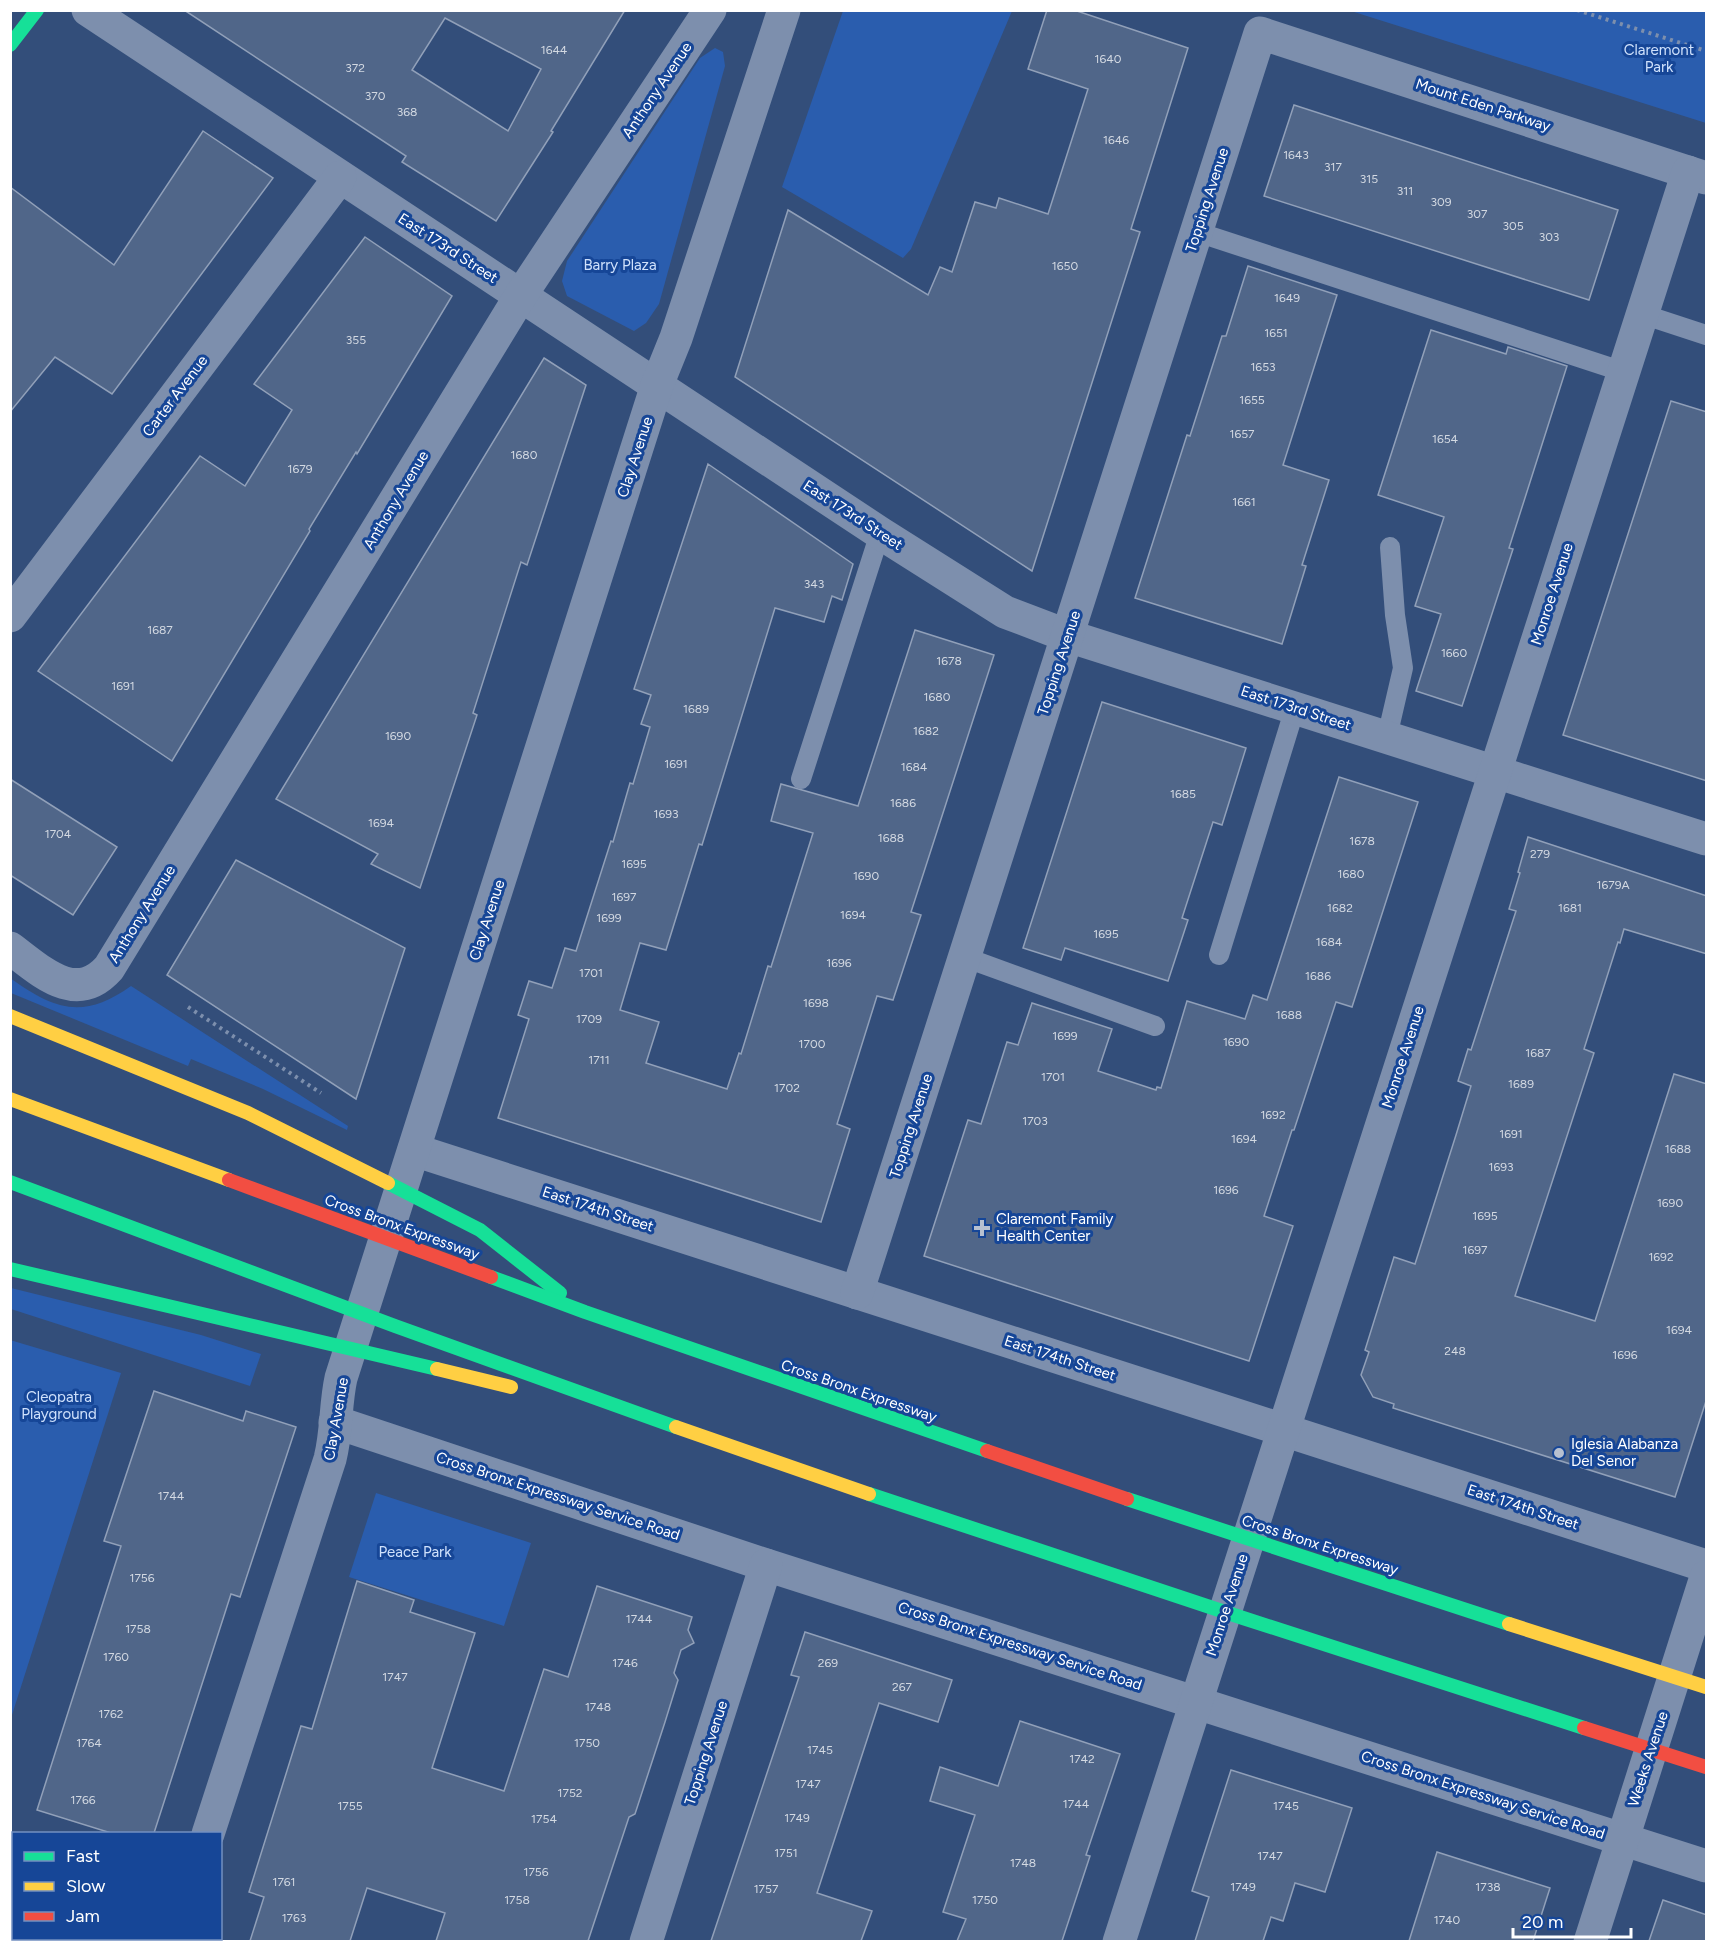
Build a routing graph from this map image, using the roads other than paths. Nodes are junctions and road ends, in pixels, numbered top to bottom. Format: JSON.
{"nodes":[{"id":1,"x":37,"y":10,"type":"edge"},
{"id":2,"x":87,"y":10,"type":"edge"},
{"id":3,"x":710,"y":10,"type":"edge"},
{"id":4,"x":784,"y":10,"type":"edge"},
{"id":5,"x":1260,"y":33,"type":"joint"},
{"id":6,"x":10,"y":45,"type":"edge"},
{"id":7,"x":1697,"y":175,"type":"edge"},
{"id":8,"x":340,"y":177,"type":"junction"},
{"id":9,"x":1197,"y":232,"type":"junction"},
{"id":10,"x":521,"y":295,"type":"junction"},
{"id":11,"x":1642,"y":314,"type":"junction"},
{"id":12,"x":1707,"y":335,"type":"edge"},
{"id":13,"x":1624,"y":372,"type":"junction"},
{"id":14,"x":657,"y":386,"type":"junction"},
{"id":15,"x":880,"y":533,"type":"junction"},
{"id":16,"x":1390,"y":547,"type":"dead end"},
{"id":17,"x":10,"y":616,"type":"edge"},
{"id":18,"x":1068,"y":636,"type":"junction"},
{"id":19,"x":1295,"y":708,"type":"junction"},
{"id":20,"x":1387,"y":737,"type":"junction"},
{"id":21,"x":1495,"y":772,"type":"junction"},
{"id":22,"x":801,"y":779,"type":"dead end"},
{"id":23,"x":1707,"y":839,"type":"edge"},
{"id":24,"x":10,"y":948,"type":"edge"},
{"id":25,"x":1219,"y":955,"type":"dead end"},
{"id":26,"x":964,"y":957,"type":"junction"},
{"id":27,"x":10,"y":1016,"type":"edge"},
{"id":28,"x":1155,"y":1026,"type":"dead end"},
{"id":29,"x":10,"y":1099,"type":"edge"},
{"id":30,"x":411,"y":1160,"type":"junction"},
{"id":31,"x":10,"y":1182,"type":"edge"},
{"id":32,"x":10,"y":1269,"type":"edge"},
{"id":33,"x":857,"y":1293,"type":"junction"},
{"id":34,"x":585,"y":1312,"type":"junction"},
{"id":35,"x":522,"y":1390,"type":"dead end"},
{"id":36,"x":545,"y":1395,"type":"dead end"},
{"id":37,"x":335,"y":1422,"type":"junction"},
{"id":38,"x":672,"y":1425,"type":"junction"},
{"id":39,"x":1283,"y":1429,"type":"junction"},
{"id":40,"x":766,"y":1565,"type":"junction"},
{"id":41,"x":1707,"y":1566,"type":"edge"},
{"id":42,"x":1707,"y":1577,"type":"edge"},
{"id":43,"x":1707,"y":1687,"type":"edge"},
{"id":44,"x":1196,"y":1703,"type":"junction"},
{"id":45,"x":1707,"y":1767,"type":"edge"},
{"id":46,"x":208,"y":1832,"type":"edge"},
{"id":47,"x":1623,"y":1839,"type":"junction"},
{"id":48,"x":1707,"y":1866,"type":"edge"},
{"id":49,"x":646,"y":1941,"type":"edge"},
{"id":50,"x":1119,"y":1941,"type":"edge"},
{"id":51,"x":1590,"y":1941,"type":"edge"}],
"edges":[{"from":1,"to":6,"type":"main road"},
{"from":2,"to":8,"type":"street","name":"East 173rd Street"},
{"from":3,"to":10,"type":"street","name":"Anthony Avenue"},
{"from":4,"to":14,"type":"street","name":"Clay Avenue"},
{"from":5,"to":7,"type":"street","name":"Mount Eden Parkway"},
{"from":5,"to":9,"type":"street","name":"Topping Avenue"},
{"from":7,"to":11,"type":"street","name":"Monroe Avenue"},
{"from":8,"to":10,"type":"street","name":"East 173rd Street"},
{"from":8,"to":17,"type":"street","name":"Carter Avenue"},
{"from":9,"to":13,"type":"lane"},
{"from":9,"to":18,"type":"street","name":"Topping Avenue"},
{"from":10,"to":14,"type":"street","name":"East 173rd Street"},
{"from":10,"to":24,"type":"street","name":"Anthony Avenue"},
{"from":11,"to":12,"type":"lane"},
{"from":11,"to":13,"type":"street","name":"Monroe Avenue"},
{"from":13,"to":21,"type":"street","name":"Monroe Avenue"},
{"from":14,"to":15,"type":"street","name":"East 173rd Street"},
{"from":14,"to":30,"type":"street","name":"Clay Avenue"},
{"from":15,"to":18,"type":"street","name":"East 173rd Street"},
{"from":15,"to":22,"type":"lane"},
{"from":16,"to":20,"type":"lane"},
{"from":18,"to":19,"type":"street","name":"East 173rd Street"},
{"from":18,"to":26,"type":"street","name":"Topping Avenue"},
{"from":19,"to":20,"type":"street","name":"East 173rd Street"},
{"from":19,"to":25,"type":"lane"},
{"from":20,"to":21,"type":"street","name":"East 173rd Street"},
{"from":21,"to":23,"type":"street","name":"East 173rd Street"},
{"from":21,"to":39,"type":"street","name":"Monroe Avenue"},
{"from":26,"to":28,"type":"lane"},
{"from":26,"to":33,"type":"street","name":"Topping Avenue"},
{"from":27,"to":34,"type":"main road"},
{"from":29,"to":34,"type":"main road","name":"Cross Bronx Expressway"},
{"from":30,"to":33,"type":"street","name":"East 174th Street"},
{"from":30,"to":37,"type":"street","name":"Clay Avenue"},
{"from":31,"to":38,"type":"main road"},
{"from":32,"to":35,"type":"main road"},
{"from":33,"to":39,"type":"street","name":"East 174th Street"},
{"from":34,"to":43,"type":"main road","name":"Cross Bronx Expressway"},
{"from":36,"to":38,"type":"main road"},
{"from":37,"to":40,"type":"street","name":"Cross Bronx Expressway Service Road"},
{"from":37,"to":46,"type":"street","name":"Clay Avenue"},
{"from":38,"to":45,"type":"main road"},
{"from":39,"to":41,"type":"street","name":"East 174th Street"},
{"from":39,"to":44,"type":"street","name":"Monroe Avenue"},
{"from":40,"to":44,"type":"street","name":"Cross Bronx Expressway Service Road"},
{"from":40,"to":49,"type":"street","name":"Topping Avenue"},
{"from":42,"to":47,"type":"street","name":"Weeks Avenue"},
{"from":44,"to":47,"type":"street","name":"Cross Bronx Expressway Service Road"},
{"from":44,"to":50,"type":"street","name":"Monroe Avenue"},
{"from":47,"to":48,"type":"street","name":"Cross Bronx Expressway Service Road"},
{"from":47,"to":51,"type":"street","name":"Weeks Avenue"}]}
